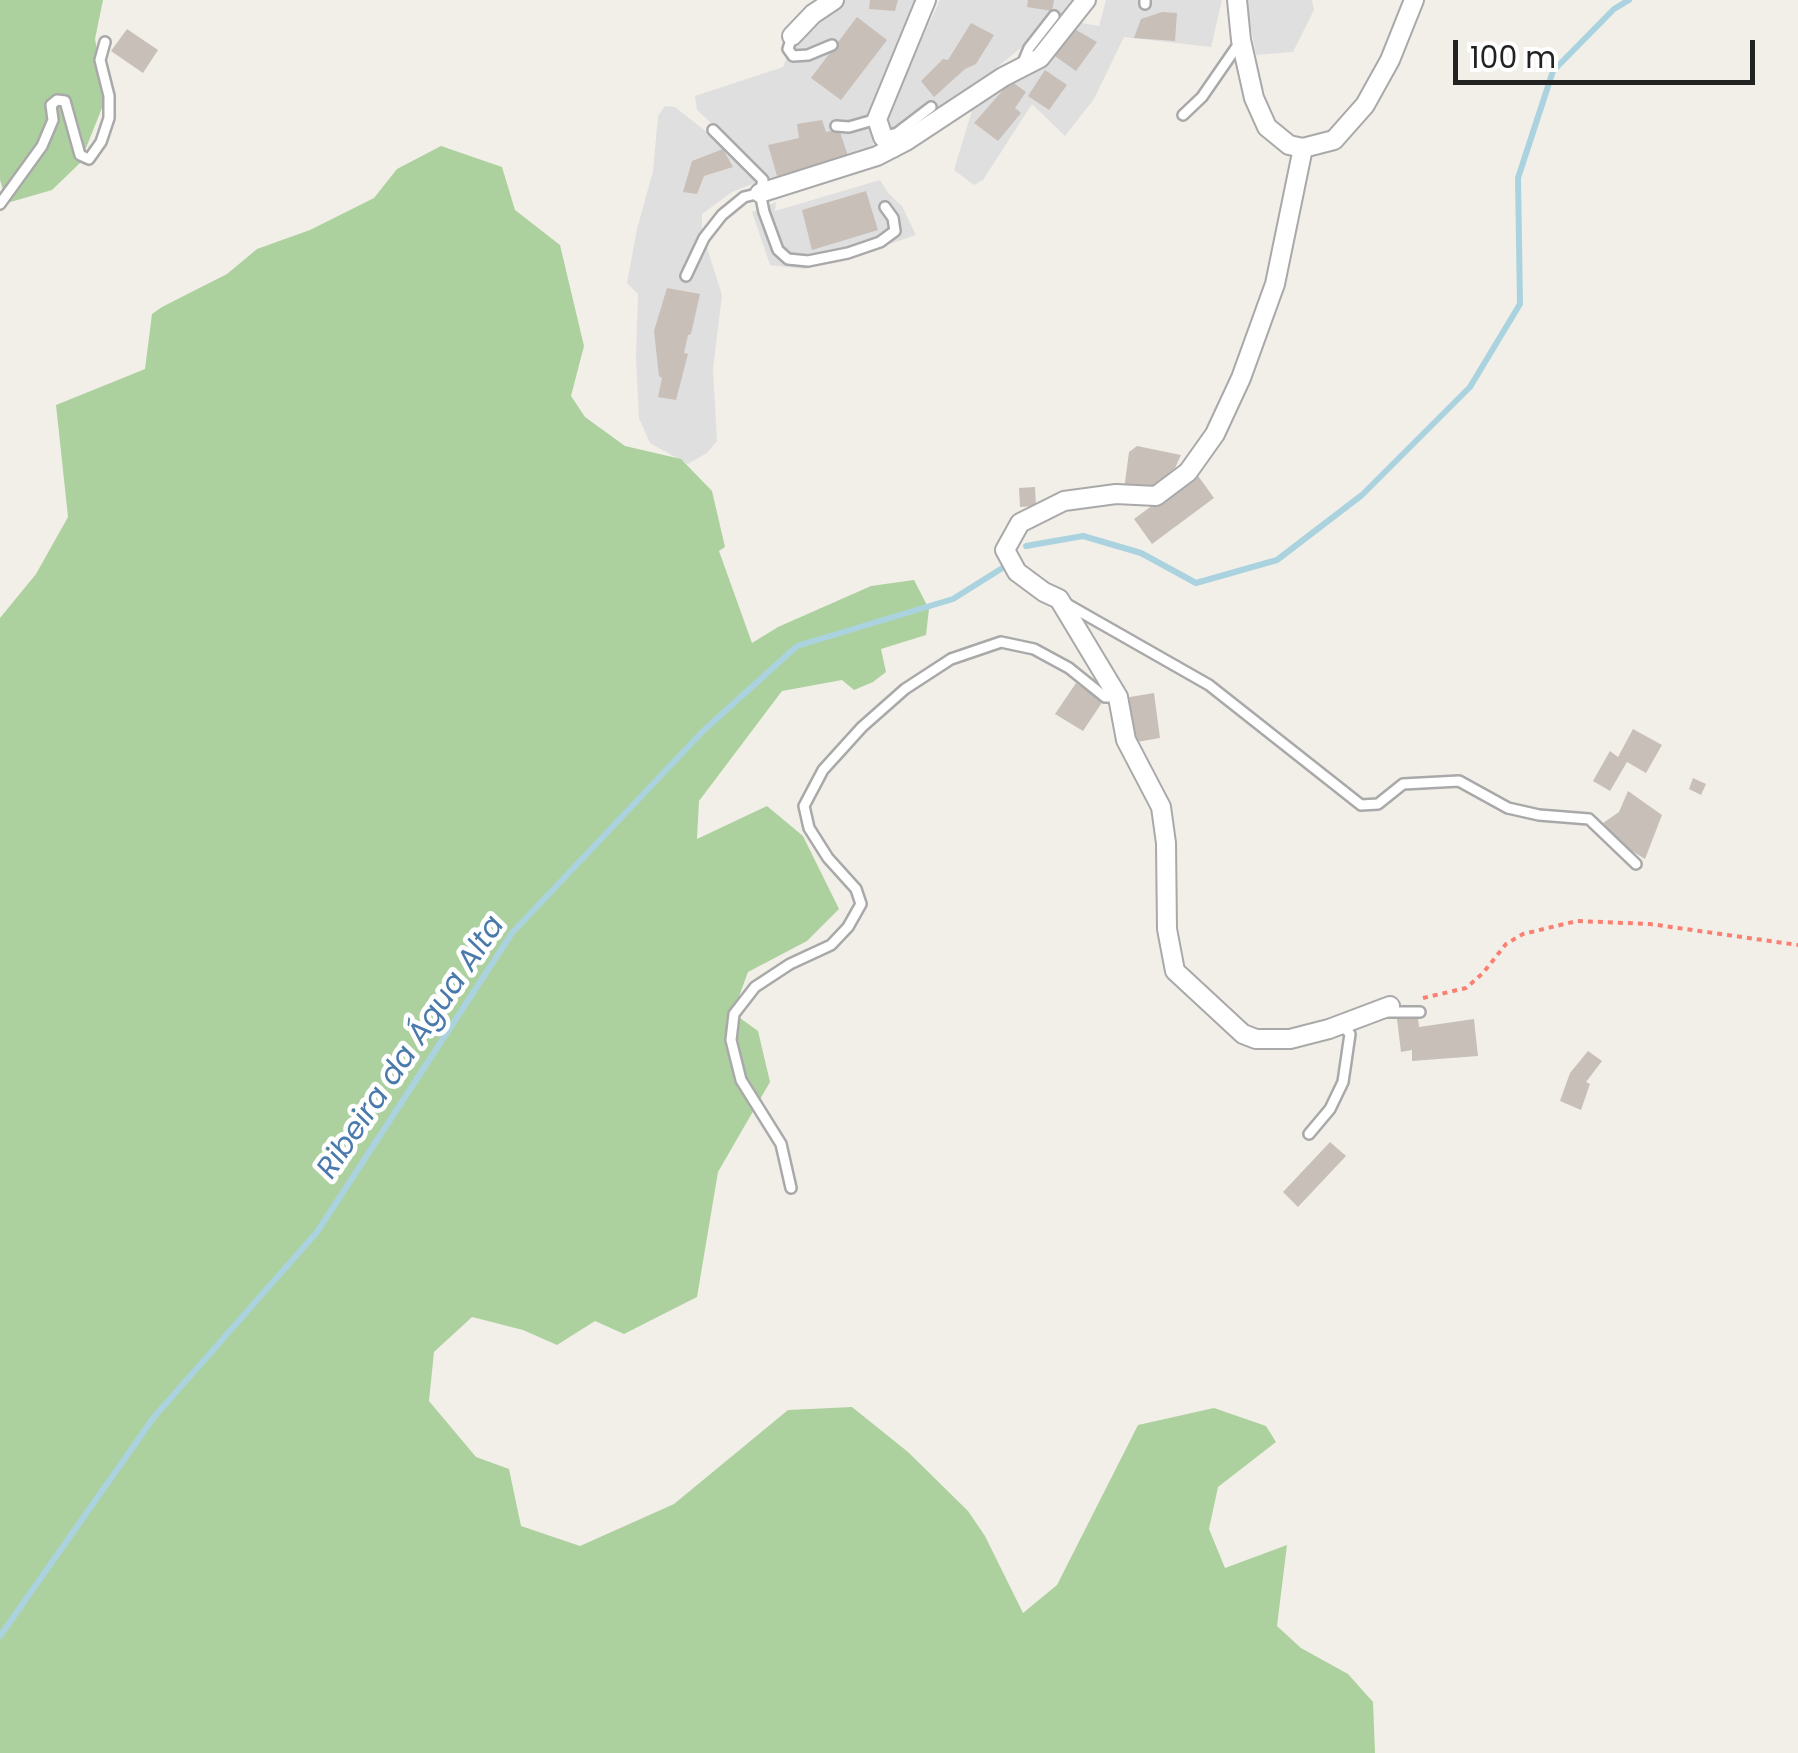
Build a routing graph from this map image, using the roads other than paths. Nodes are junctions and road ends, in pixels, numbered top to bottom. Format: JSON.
{"nodes":[{"id":1,"x":834,"y":0,"type":"edge"},
{"id":2,"x":926,"y":0,"type":"edge"},
{"id":3,"x":1086,"y":0,"type":"edge"},
{"id":4,"x":1237,"y":0,"type":"edge"},
{"id":5,"x":1414,"y":0,"type":"edge"},
{"id":6,"x":1054,"y":16,"type":"dead end"},
{"id":7,"x":792,"y":36,"type":"joint"},
{"id":8,"x":1242,"y":40,"type":"junction"},
{"id":9,"x":105,"y":42,"type":"dead end"},
{"id":10,"x":832,"y":45,"type":"dead end"},
{"id":11,"x":1021,"y":68,"type":"junction"},
{"id":12,"x":931,"y":107,"type":"dead end"},
{"id":13,"x":1183,"y":115,"type":"dead end"},
{"id":14,"x":836,"y":126,"type":"dead end"},
{"id":15,"x":713,"y":130,"type":"dead end"},
{"id":16,"x":884,"y":135,"type":"junction"},
{"id":17,"x":1303,"y":148,"type":"junction"},
{"id":18,"x":760,"y":193,"type":"junction"},
{"id":19,"x":0,"y":204,"type":"edge"},
{"id":20,"x":885,"y":207,"type":"dead end"},
{"id":21,"x":686,"y":276,"type":"dead end"},
{"id":22,"x":1059,"y":600,"type":"junction"},
{"id":23,"x":1118,"y":698,"type":"junction"},
{"id":24,"x":1636,"y":864,"type":"dead end"},
{"id":25,"x":1382,"y":1009,"type":"joint"},
{"id":26,"x":1420,"y":1012,"type":"dead end"},
{"id":27,"x":1341,"y":1024,"type":"junction"},
{"id":28,"x":1309,"y":1134,"type":"dead end"},
{"id":29,"x":791,"y":1188,"type":"dead end"}],
"edges":[{"from":1,"to":7,"type":"street"},
{"from":2,"to":16,"type":"street"},
{"from":3,"to":11,"type":"street"},
{"from":4,"to":8,"type":"street"},
{"from":5,"to":17,"type":"street"},
{"from":6,"to":11,"type":"lane"},
{"from":7,"to":10,"type":"lane"},
{"from":8,"to":13,"type":"lane"},
{"from":8,"to":17,"type":"street"},
{"from":9,"to":19,"type":"lane"},
{"from":11,"to":16,"type":"street"},
{"from":12,"to":16,"type":"lane"},
{"from":14,"to":16,"type":"lane"},
{"from":15,"to":18,"type":"lane"},
{"from":16,"to":18,"type":"street"},
{"from":17,"to":22,"type":"street"},
{"from":18,"to":20,"type":"lane"},
{"from":18,"to":21,"type":"lane"},
{"from":22,"to":23,"type":"street"},
{"from":22,"to":24,"type":"lane"},
{"from":23,"to":27,"type":"street"},
{"from":23,"to":29,"type":"lane"},
{"from":25,"to":26,"type":"lane"},
{"from":25,"to":27,"type":"street"},
{"from":27,"to":28,"type":"lane"}]}
